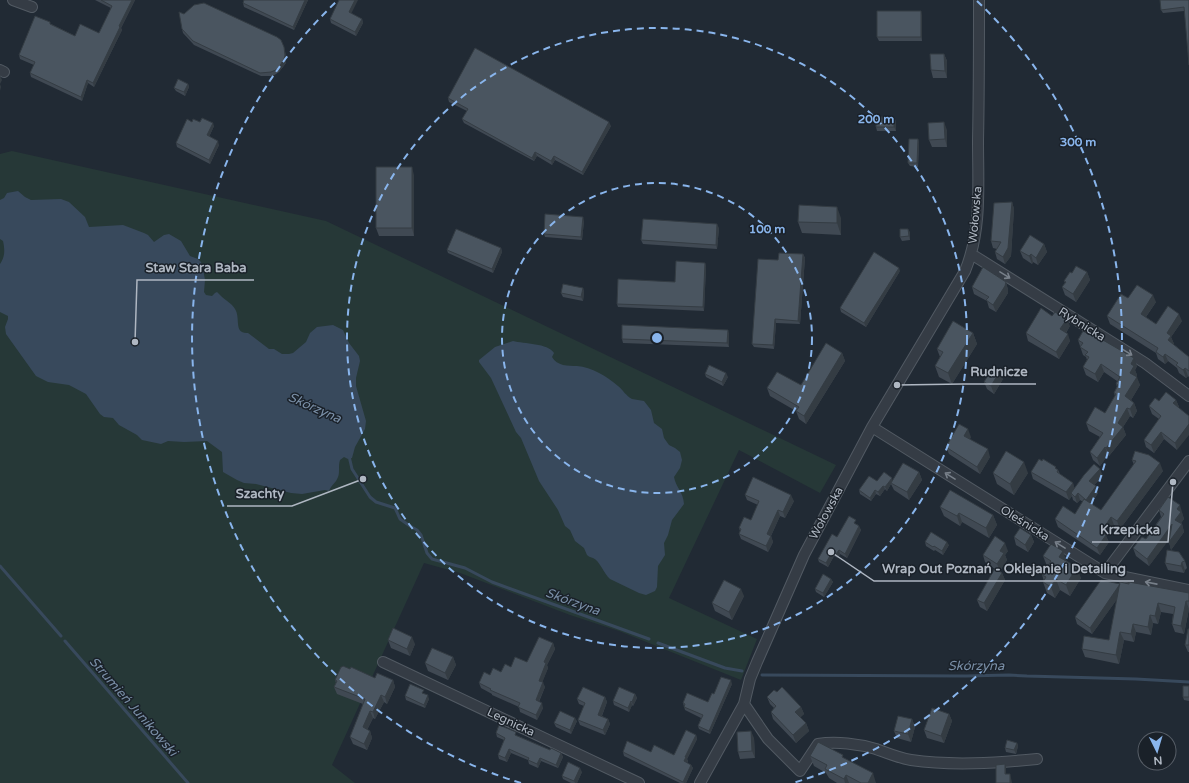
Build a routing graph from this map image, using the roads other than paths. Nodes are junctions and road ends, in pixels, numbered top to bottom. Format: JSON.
{"nodes":[{"id":1,"x":13,"y":0,"type":"edge"},
{"id":2,"x":979,"y":0,"type":"edge"},
{"id":3,"x":32,"y":7,"type":"dead end"},
{"id":4,"x":971,"y":256,"type":"junction"},
{"id":5,"x":1189,"y":396,"type":"edge"},
{"id":6,"x":872,"y":427,"type":"junction"},
{"id":7,"x":1189,"y":461,"type":"edge"},
{"id":8,"x":1105,"y":573,"type":"junction"},
{"id":9,"x":1189,"y":590,"type":"edge"},
{"id":10,"x":383,"y":662,"type":"dead end"},
{"id":11,"x":744,"y":704,"type":"junction"},
{"id":12,"x":1037,"y":759,"type":"dead end"},
{"id":13,"x":639,"y":783,"type":"edge"},
{"id":14,"x":700,"y":783,"type":"edge"}],
"edges":[{"from":1,"to":3,"type":"street"},
{"from":2,"to":4,"type":"street","name":"Wołowska"},
{"from":4,"to":5,"type":"street","name":"Rybnicka","one_way":true},
{"from":4,"to":6,"type":"street","name":"Wołowska"},
{"from":8,"to":6,"type":"street","name":"Oleśnicka","one_way":true},
{"from":6,"to":11,"type":"street","name":"Wołowska"},
{"from":7,"to":8,"type":"street"},
{"from":9,"to":8,"type":"street","name":"Oleśnicka","one_way":true},
{"from":10,"to":13,"type":"street","name":"Legnicka"},
{"from":11,"to":12,"type":"street"},
{"from":11,"to":14,"type":"street"}]}
